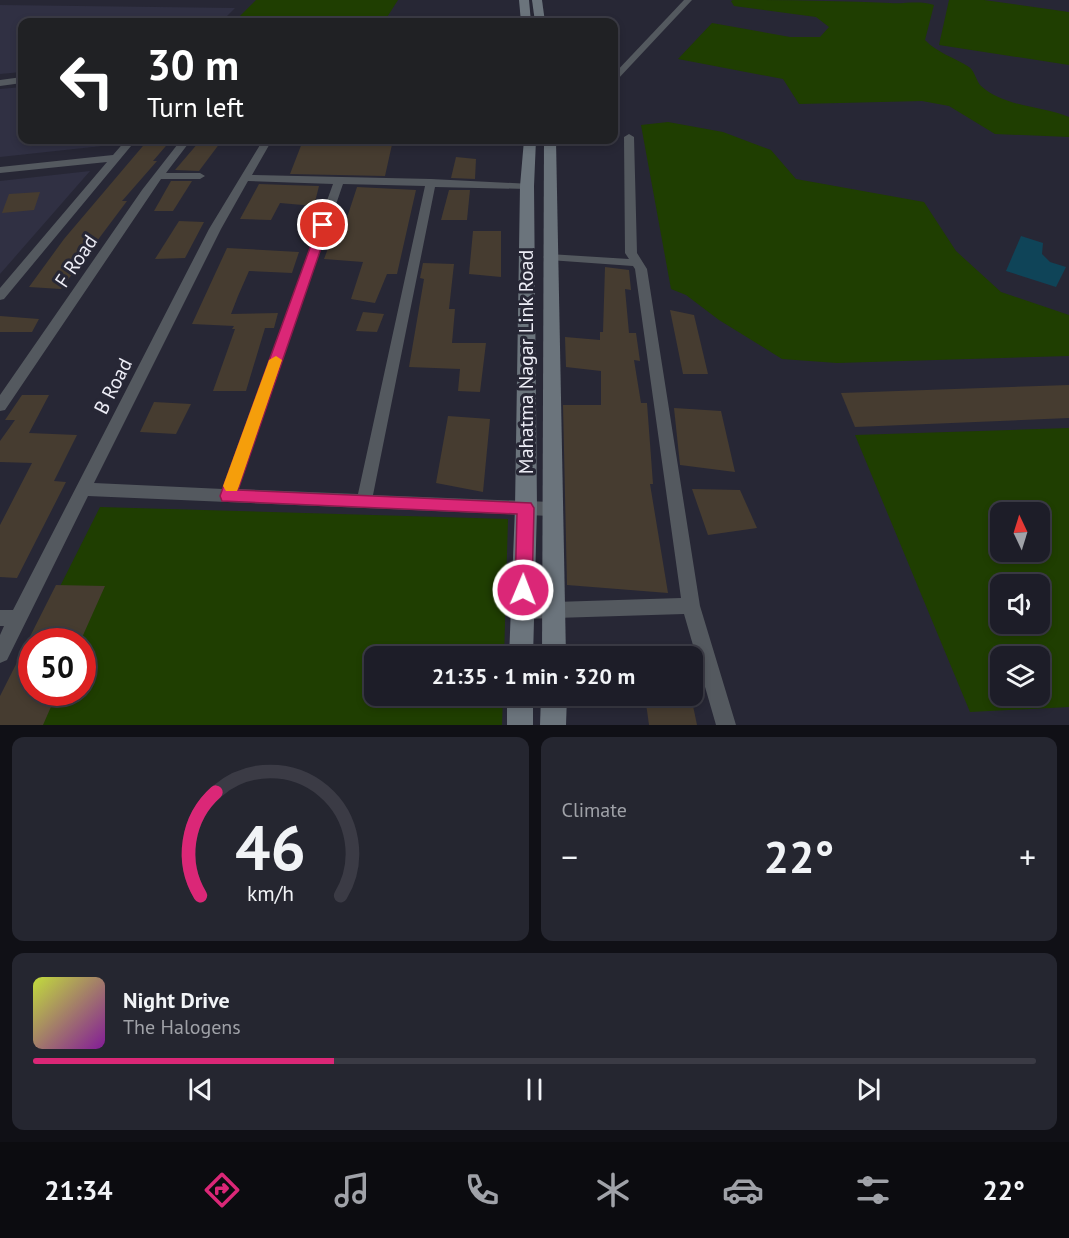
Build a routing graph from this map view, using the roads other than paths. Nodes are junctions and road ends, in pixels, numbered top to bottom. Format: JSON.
{"nodes":[{"id":1,"x":524,"y":0,"type":"edge"},
{"id":2,"x":537,"y":0,"type":"edge"},
{"id":3,"x":688,"y":0,"type":"edge"},
{"id":4,"x":526,"y":18,"type":"edge"},
{"id":5,"x":539,"y":18,"type":"edge"},
{"id":6,"x":618,"y":74,"type":"edge"},
{"id":7,"x":18,"y":81,"type":"edge"},
{"id":8,"x":0,"y":83,"type":"edge"},
{"id":9,"x":629,"y":136,"type":"dead end"},
{"id":10,"x":127,"y":144,"type":"edge"},
{"id":11,"x":183,"y":144,"type":"edge"},
{"id":12,"x":265,"y":144,"type":"edge"},
{"id":13,"x":530,"y":144,"type":"edge"},
{"id":14,"x":550,"y":144,"type":"edge"},
{"id":15,"x":115,"y":158,"type":"junction"},
{"id":16,"x":0,"y":170,"type":"edge"},
{"id":17,"x":158,"y":176,"type":"junction"},
{"id":18,"x":200,"y":176,"type":"dead end"},
{"id":19,"x":245,"y":178,"type":"junction"},
{"id":20,"x":339,"y":180,"type":"junction"},
{"id":21,"x":431,"y":182,"type":"junction"},
{"id":22,"x":527,"y":186,"type":"junction"},
{"id":23,"x":549,"y":257,"type":"junction"},
{"id":24,"x":638,"y":263,"type":"junction"},
{"id":25,"x":0,"y":296,"type":"edge"},
{"id":26,"x":0,"y":406,"type":"edge"},
{"id":27,"x":83,"y":489,"type":"junction"},
{"id":28,"x":228,"y":496,"type":"junction"},
{"id":29,"x":364,"y":501,"type":"junction"},
{"id":30,"x":526,"y":508,"type":"junction"},
{"id":31,"x":551,"y":509,"type":"junction"},
{"id":32,"x":691,"y":606,"type":"junction"},
{"id":33,"x":523,"y":611,"type":"junction"},
{"id":34,"x":555,"y":612,"type":"junction"},
{"id":35,"x":9,"y":618,"type":"edge"},
{"id":36,"x":522,"y":646,"type":"edge"},
{"id":37,"x":554,"y":646,"type":"edge"},
{"id":38,"x":0,"y":654,"type":"edge"},
{"id":39,"x":520,"y":706,"type":"edge"},
{"id":40,"x":554,"y":706,"type":"edge"},
{"id":41,"x":520,"y":725,"type":"edge"},
{"id":42,"x":553,"y":725,"type":"edge"},
{"id":43,"x":726,"y":725,"type":"edge"}],
"edges":[{"from":1,"to":4,"type":"main road"},
{"from":2,"to":5,"type":"main road"},
{"from":3,"to":6,"type":"street"},
{"from":7,"to":8,"type":"street"},
{"from":9,"to":24,"type":"street"},
{"from":10,"to":15,"type":"street"},
{"from":11,"to":17,"type":"street","name":"F Road"},
{"from":12,"to":19,"type":"street","name":"B Road"},
{"from":13,"to":22,"type":"main road","name":"Mahatma Nagar Link Road"},
{"from":14,"to":23,"type":"main road","name":"Mahatma Nagar Link Road"},
{"from":15,"to":16,"type":"street"},
{"from":15,"to":25,"type":"street"},
{"from":17,"to":18,"type":"street"},
{"from":17,"to":26,"type":"street","name":"F Road"},
{"from":19,"to":20,"type":"street"},
{"from":19,"to":27,"type":"street","name":"B Road"},
{"from":20,"to":21,"type":"street"},
{"from":20,"to":28,"type":"street"},
{"from":21,"to":22,"type":"street"},
{"from":21,"to":29,"type":"street"},
{"from":22,"to":30,"type":"main road","name":"Mahatma Nagar Link Road"},
{"from":23,"to":24,"type":"street"},
{"from":23,"to":31,"type":"main road","name":"Mahatma Nagar Link Road"},
{"from":24,"to":32,"type":"street"},
{"from":27,"to":28,"type":"street"},
{"from":27,"to":35,"type":"street","name":"B Road"},
{"from":28,"to":29,"type":"street"},
{"from":29,"to":30,"type":"street"},
{"from":30,"to":31,"type":"street"},
{"from":30,"to":33,"type":"main road","name":"Mahatma Nagar Link Road"},
{"from":31,"to":34,"type":"main road","name":"Mahatma Nagar Link Road"},
{"from":32,"to":34,"type":"street"},
{"from":32,"to":43,"type":"street"},
{"from":33,"to":34,"type":"street"},
{"from":33,"to":36,"type":"main road","name":"Mahatma Nagar Link Road"},
{"from":34,"to":37,"type":"main road","name":"Mahatma Nagar Link Road"},
{"from":35,"to":38,"type":"street","name":"B Road"},
{"from":39,"to":41,"type":"main road"},
{"from":40,"to":42,"type":"main road"}]}
